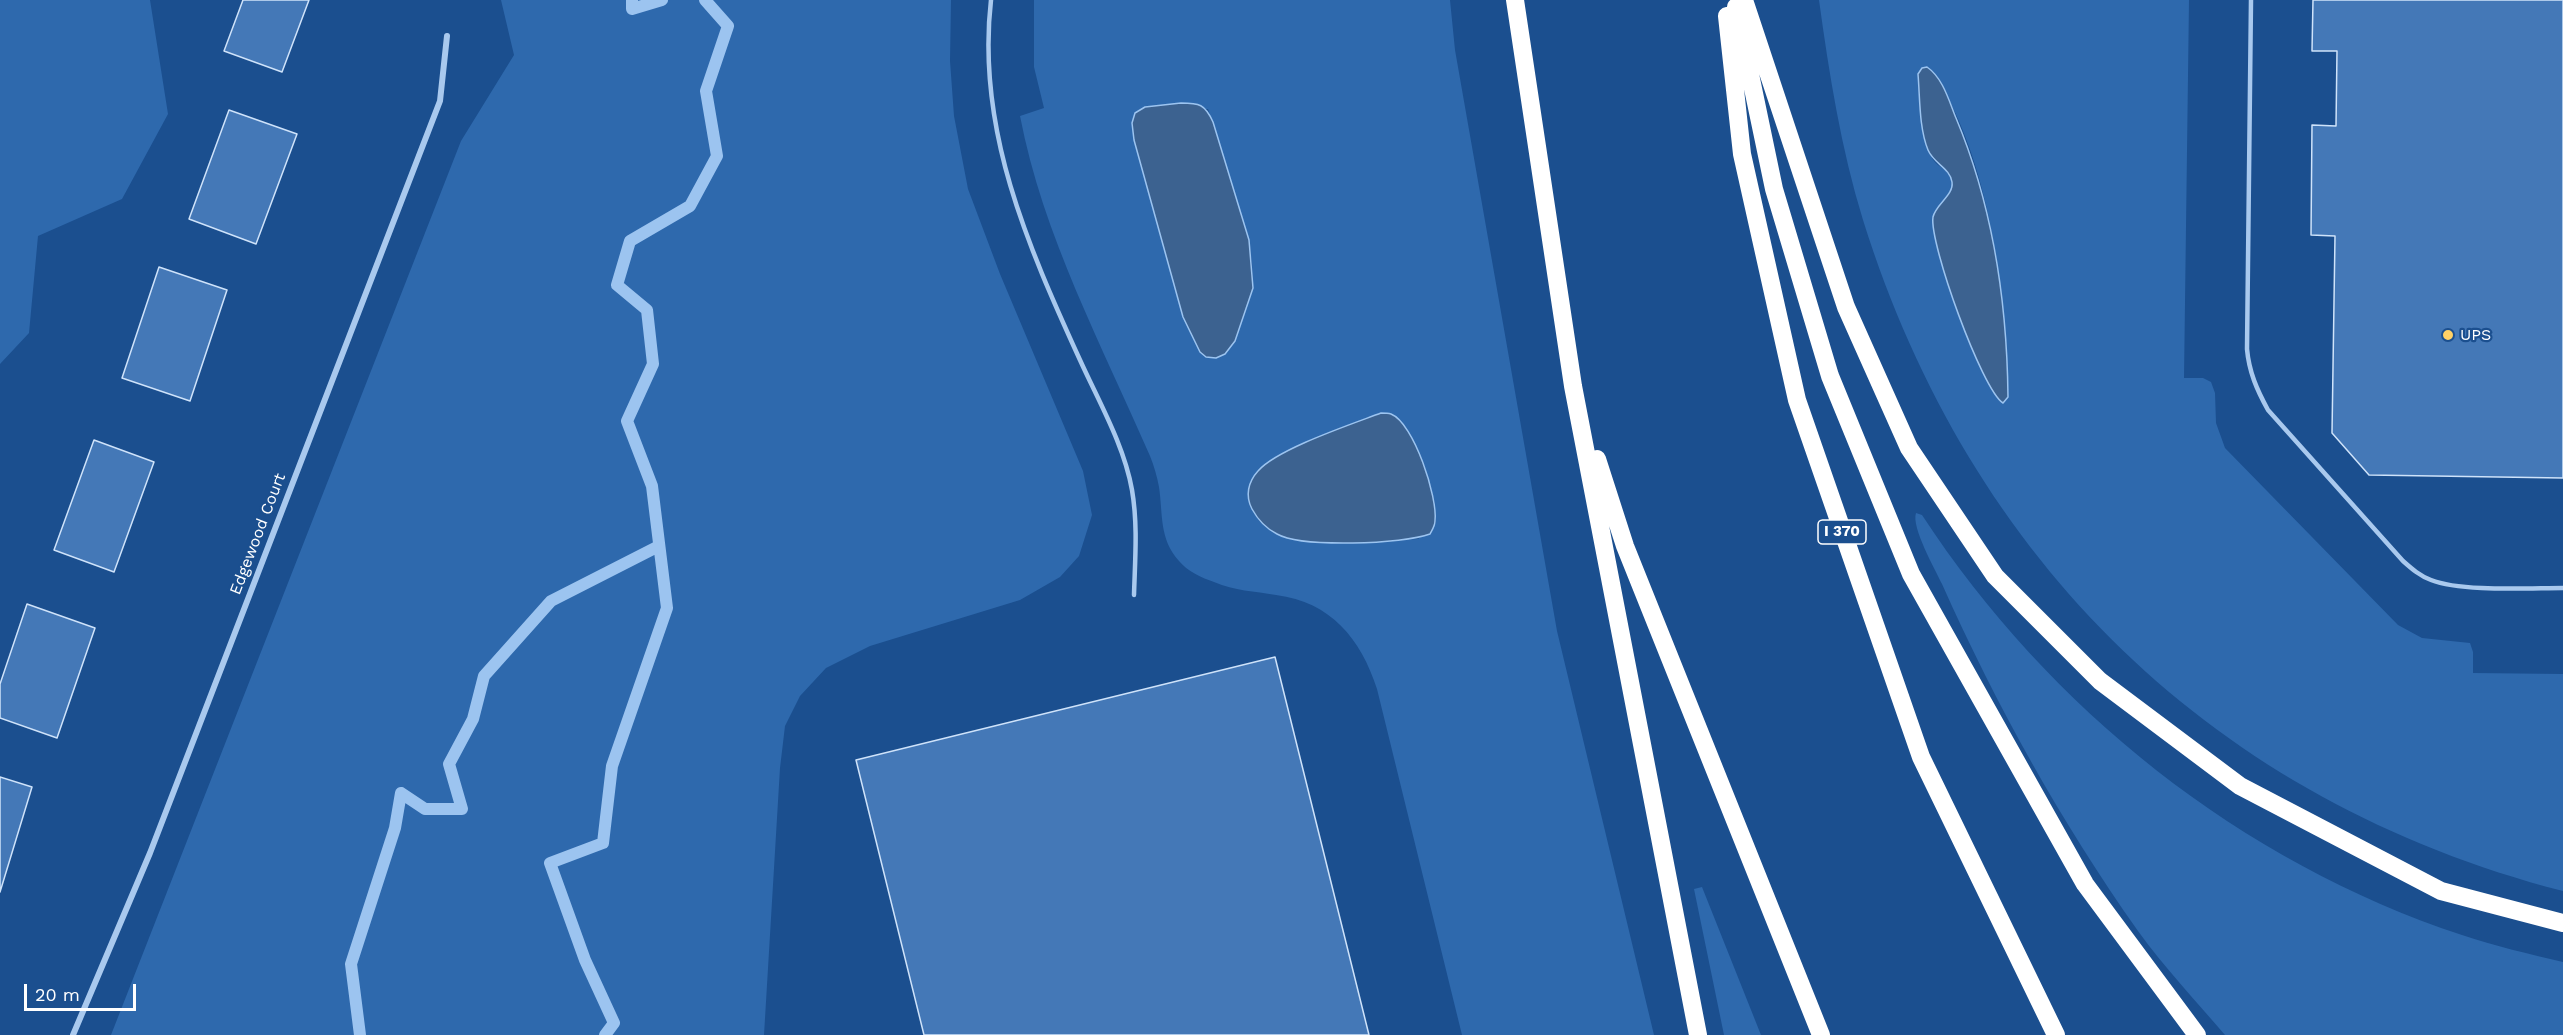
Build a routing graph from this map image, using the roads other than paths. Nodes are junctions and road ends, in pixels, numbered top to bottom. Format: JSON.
{"nodes":[{"id":1,"x":991,"y":0,"type":"edge"},
{"id":2,"x":1515,"y":0,"type":"edge"},
{"id":3,"x":1726,"y":0,"type":"edge"},
{"id":4,"x":1734,"y":0,"type":"edge"},
{"id":5,"x":1744,"y":0,"type":"edge"},
{"id":6,"x":2251,"y":0,"type":"edge"},
{"id":7,"x":447,"y":36,"type":"dead end"},
{"id":8,"x":1574,"y":386,"type":"junction"},
{"id":9,"x":2563,"y":588,"type":"edge"},
{"id":10,"x":1134,"y":595,"type":"dead end"},
{"id":11,"x":2563,"y":923,"type":"edge"},
{"id":12,"x":73,"y":1035,"type":"edge"},
{"id":13,"x":1698,"y":1035,"type":"edge"},
{"id":14,"x":1821,"y":1035,"type":"edge"},
{"id":15,"x":2056,"y":1035,"type":"edge"},
{"id":16,"x":2197,"y":1035,"type":"edge"}],
"edges":[{"from":1,"to":10,"type":"lane"},
{"from":2,"to":8,"type":"highway"},
{"from":3,"to":15,"type":"highway","number":"I 370"},
{"from":4,"to":16,"type":"highway"},
{"from":5,"to":11,"type":"highway"},
{"from":6,"to":9,"type":"lane"},
{"from":7,"to":12,"type":"street","name":"Edgewood Court"},
{"from":8,"to":13,"type":"highway"},
{"from":8,"to":14,"type":"highway"}]}
